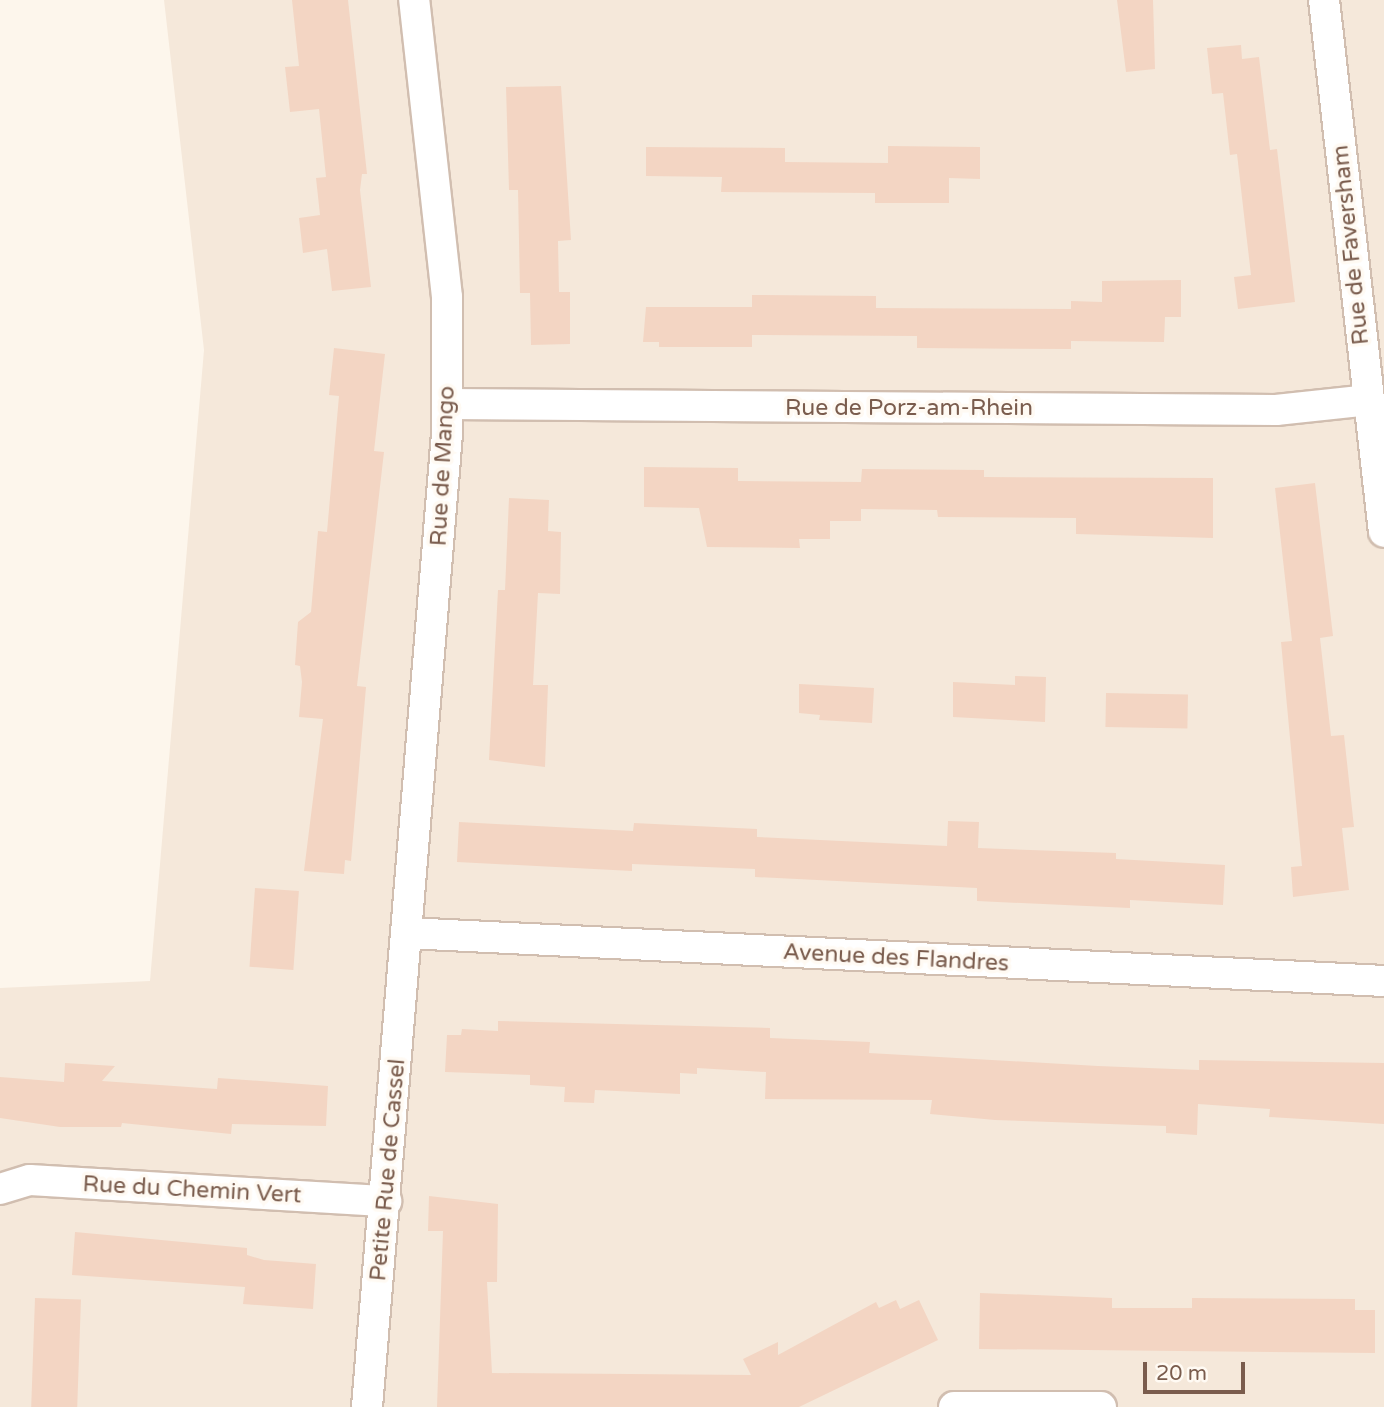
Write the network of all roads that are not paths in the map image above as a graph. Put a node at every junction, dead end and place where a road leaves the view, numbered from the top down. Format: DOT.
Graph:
graph roads {
  1 [pos="414,0"];
  2 [pos="1324,0"];
  3 [pos="1369,400"];
  4 [pos="448,404"];
  5 [pos="1384,532"];
  6 [pos="407,933"];
  7 [pos="1384,981"];
  8 [pos="0,1189"];
  9 [pos="386,1202"];
  10 [pos="367,1407"];
  11 [pos="954,1407"];
  12 [pos="1101,1407"];
  1 -- 4 [label="street, Rue de Mango"];
  2 -- 3 [label="street, Rue de Faversham"];
  3 -- 4 [label="street, Rue de Porz-am-Rhein"];
  3 -- 5 [label="street, Rue de Faversham"];
  4 -- 6 [label="street, Rue de Mango"];
  6 -- 7 [label="street, Avenue des Flandres"];
  6 -- 9 [label="street, Petite Rue de Cassel"];
  8 -- 9 [label="street, Rue du Chemin Vert"];
  9 -- 10 [label="street, Petite Rue de Cassel"];
  11 -- 12 [label="street"];
}
